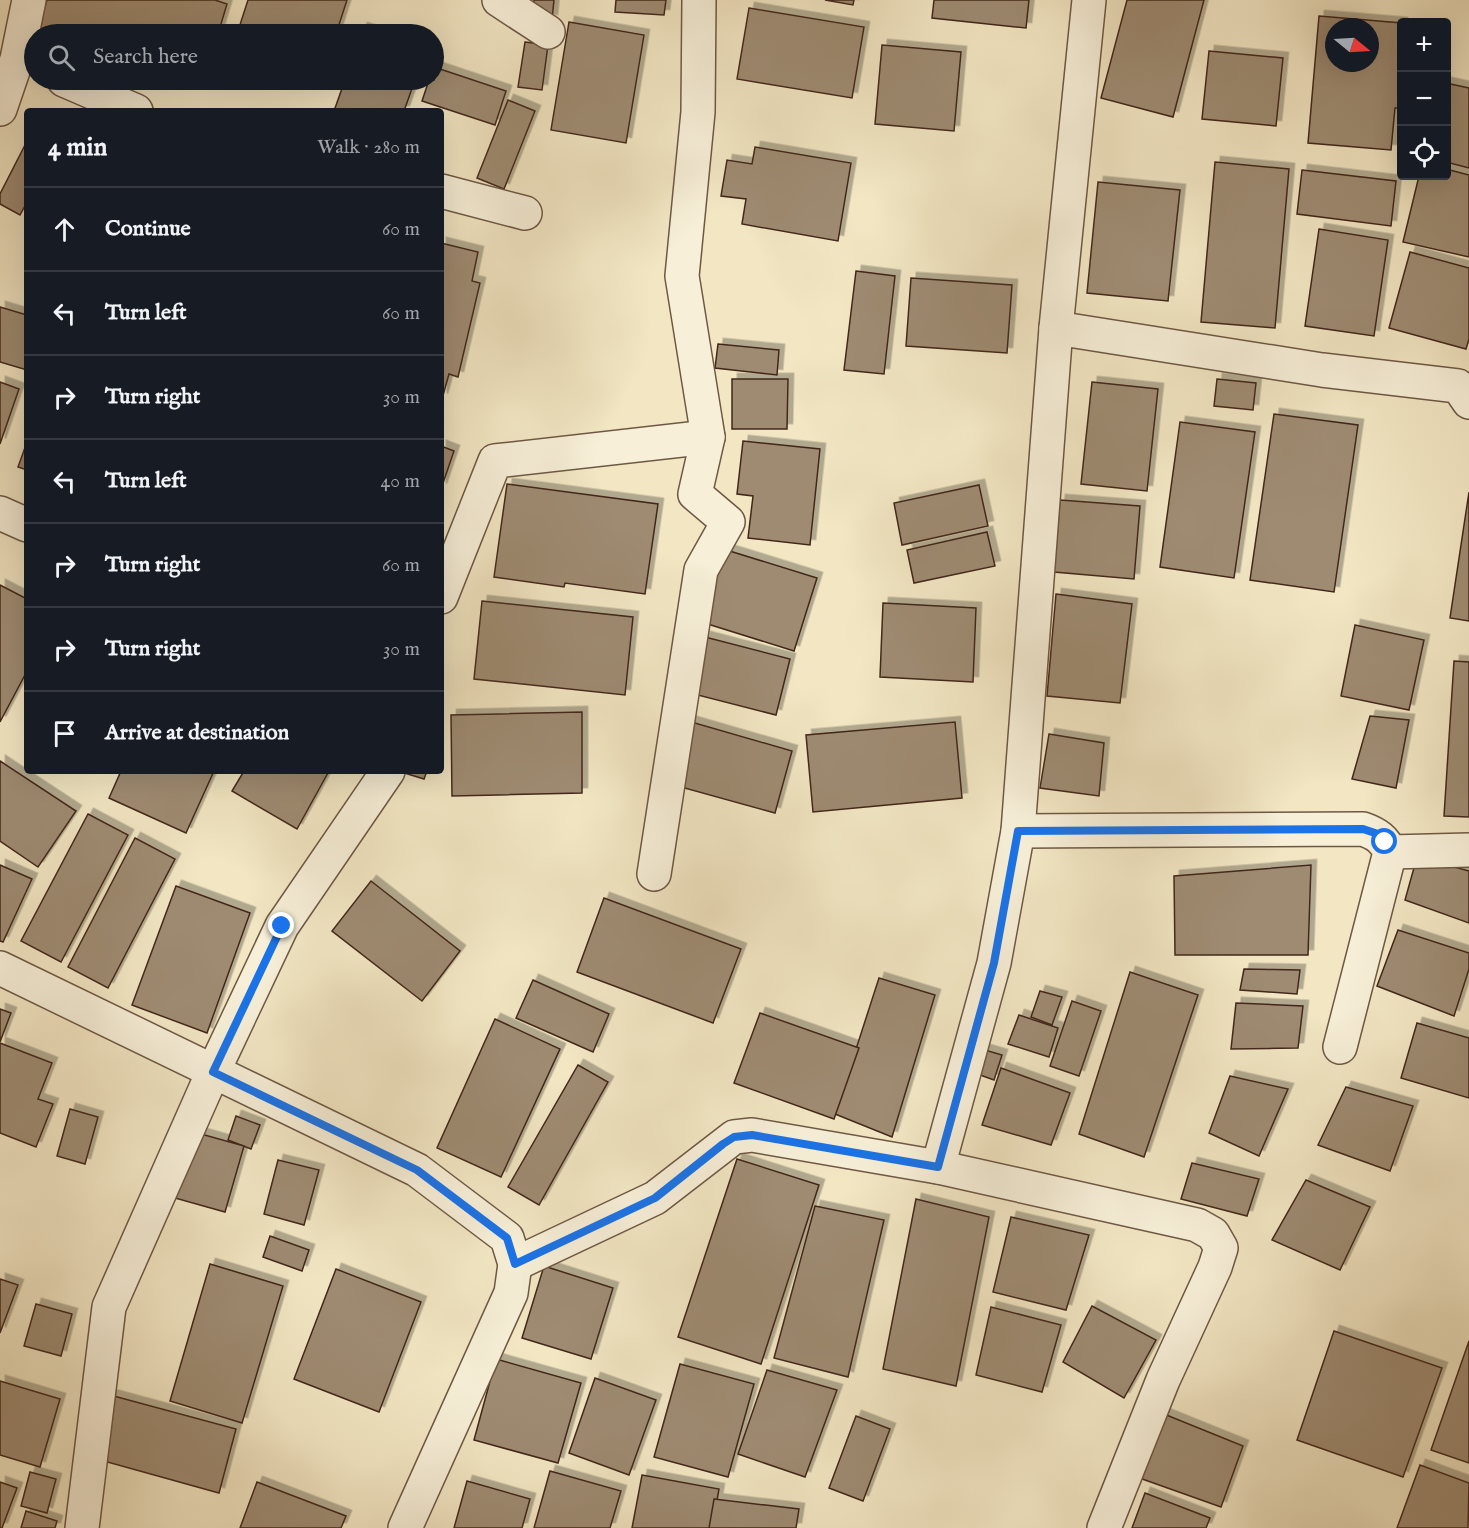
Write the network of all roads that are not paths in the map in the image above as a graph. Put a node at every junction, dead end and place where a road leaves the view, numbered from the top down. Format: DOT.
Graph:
graph roads {
  1 [pos="29,0"];
  2 [pos="499,0"];
  3 [pos="699,0"];
  4 [pos="1089,0"];
  5 [pos="24,24"];
  6 [pos="24,25"];
  7 [pos="548,32"];
  8 [pos="17,61"];
  9 [pos="87,90"];
  10 [pos="129,108"];
  11 [pos="0,109"];
  12 [pos="444,192"];
  13 [pos="525,213"];
  14 [pos="1056,328"];
  15 [pos="1469,402"];
  16 [pos="708,437"];
  17 [pos="0,513"];
  18 [pos="24,524"];
  19 [pos="444,589"];
  20 [pos="386,774"];
  21 [pos="1018,831"];
  22 [pos="1469,850"];
  23 [pos="1390,852"];
  24 [pos="654,874"];
  25 [pos="0,968"];
  26 [pos="1340,1047"];
  27 [pos="213,1072"];
  28 [pos="938,1167"];
  29 [pos="515,1264"];
  30 [pos="82,1528"];
  31 [pos="405,1528"];
  32 [pos="1104,1528"];
  1 -- 5 [label="street"];
  2 -- 7 [label="street"];
  3 -- 16 [label="street"];
  4 -- 14 [label="street"];
  6 -- 8 [label="street"];
  8 -- 11 [label="street"];
  9 -- 10 [label="street"];
  12 -- 13 [label="street"];
  14 -- 15 [label="street"];
  14 -- 21 [label="street"];
  16 -- 19 [label="street"];
  16 -- 24 [label="street"];
  17 -- 18 [label="street"];
  20 -- 27 [label="street"];
  21 -- 23 [label="street"];
  21 -- 28 [label="street"];
  22 -- 23 [label="street"];
  23 -- 26 [label="street"];
  25 -- 27 [label="street"];
  27 -- 29 [label="street"];
  27 -- 30 [label="street"];
  28 -- 29 [label="street"];
  28 -- 32 [label="street"];
  29 -- 31 [label="street"];
}
